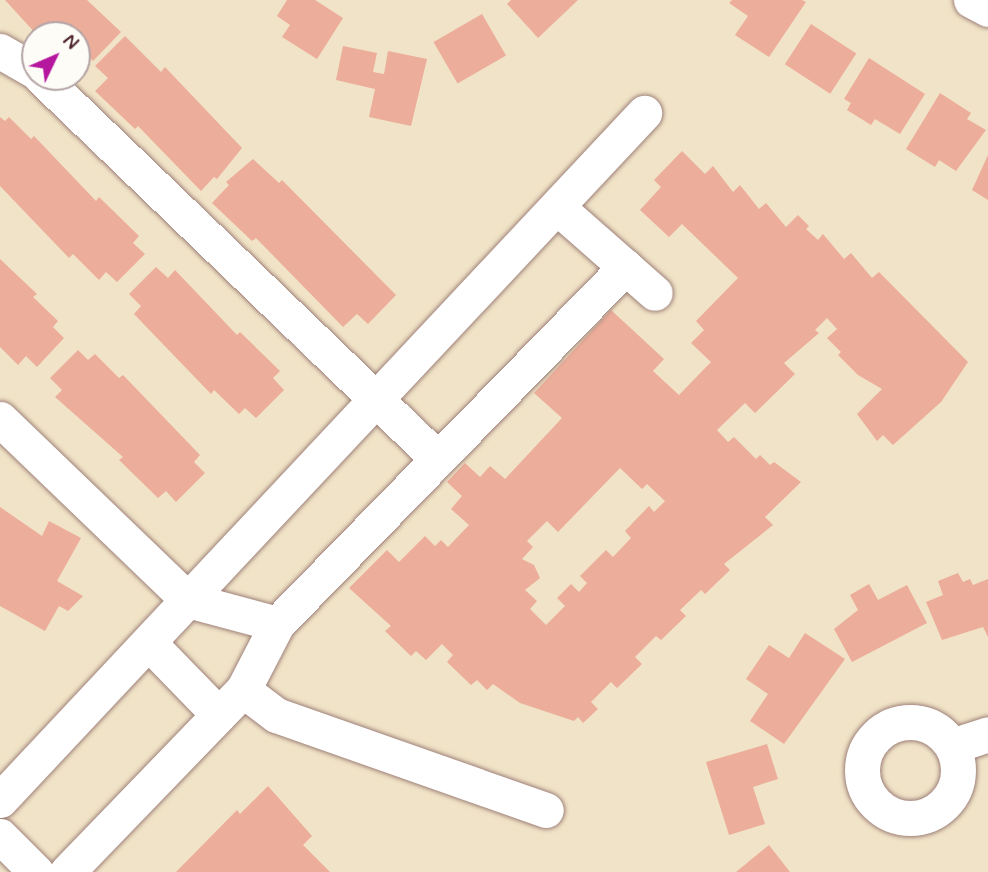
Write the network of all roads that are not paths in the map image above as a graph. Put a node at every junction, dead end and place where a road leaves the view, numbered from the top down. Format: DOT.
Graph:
graph roads {
  1 [pos="971,0"];
  2 [pos="988,9"];
  3 [pos="0,51"];
  4 [pos="21,63"];
  5 [pos="56,91"];
  6 [pos="643,113"];
  7 [pos="556,207"];
  8 [pos="625,267"];
  9 [pos="655,293"];
  10 [pos="377,401"];
  11 [pos="0,419"];
  12 [pos="438,459"];
  13 [pos="188,600"];
  14 [pos="277,624"];
  15 [pos="149,643"];
  16 [pos="243,690"];
  17 [pos="219,715"];
  18 [pos="988,734"];
  19 [pos="954,745"];
  20 [pos="0,800"];
  21 [pos="546,810"];
  22 [pos="0,836"];
  23 [pos="36,872"];
  24 [pos="67,872"];
  1 -- 2 [label="street"];
  3 -- 4 [label="street"];
  5 -- 10 [label="street"];
  6 -- 7 [label="street"];
  7 -- 8 [label="street"];
  7 -- 10 [label="street"];
  8 -- 9 [label="street"];
  8 -- 12 [label="street"];
  10 -- 12 [label="street"];
  10 -- 13 [label="street"];
  11 -- 13 [label="street"];
  12 -- 14 [label="street"];
  13 -- 14 [label="street"];
  13 -- 15 [label="street"];
  14 -- 16 [label="street"];
  15 -- 17 [label="street"];
  15 -- 20 [label="street"];
  16 -- 17 [label="street"];
  16 -- 21 [label="street"];
  17 -- 24 [label="street"];
  18 -- 19 [label="street"];
  22 -- 23 [label="street"];
}
